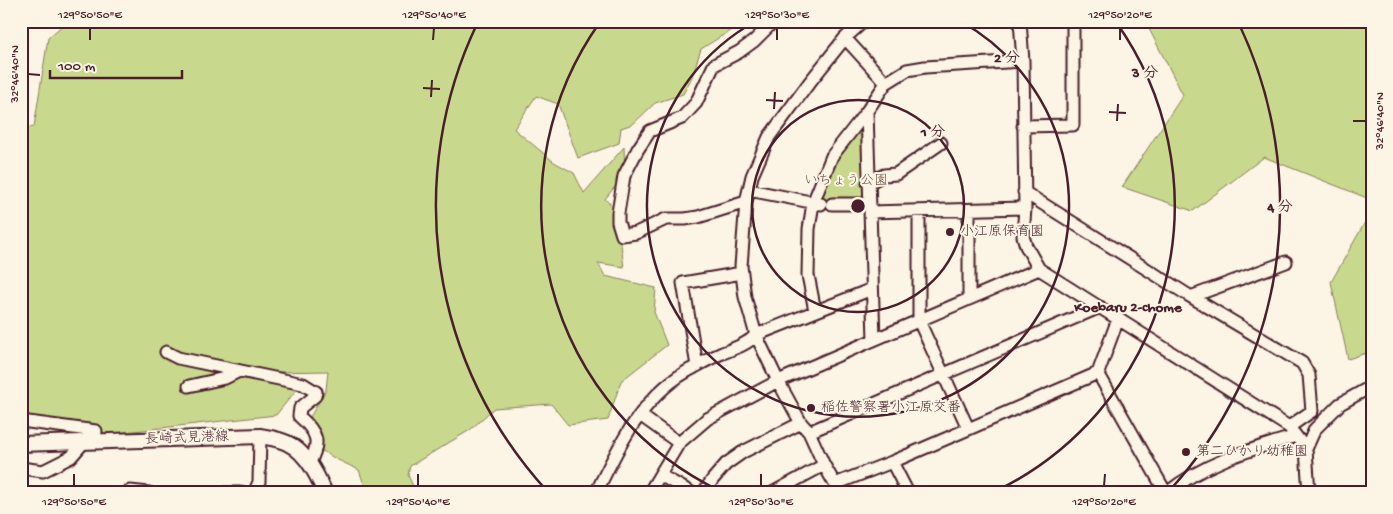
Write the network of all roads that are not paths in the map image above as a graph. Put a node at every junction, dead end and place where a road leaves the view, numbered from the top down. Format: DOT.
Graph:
graph roads {
  1 [pos="774,21"];
  2 [pos="864,21"];
  3 [pos="1020,21"];
  4 [pos="1073,21"];
  5 [pos="845,38"];
  6 [pos="1023,62"];
  7 [pos="886,83"];
  8 [pos="867,111"];
  9 [pos="1023,126"];
  10 [pos="941,143"];
  11 [pos="868,183"];
  12 [pos="749,190"];
  13 [pos="1024,192"];
  14 [pos="746,202"];
  15 [pos="822,204"];
  16 [pos="870,208"];
  17 [pos="1024,208"];
  18 [pos="969,210"];
  19 [pos="919,211"];
  20 [pos="1286,262"];
  21 [pos="1039,269"];
  22 [pos="742,273"];
  23 [pos="872,289"];
  24 [pos="1193,296"];
  25 [pos="968,299"];
  26 [pos="1100,307"];
  27 [pos="815,311"];
  28 [pos="1118,319"];
  29 [pos="919,321"];
  30 [pos="756,335"];
  31 [pos="874,340"];
  32 [pos="166,352"];
  33 [pos="697,366"];
  34 [pos="239,371"];
  35 [pos="1098,373"];
  36 [pos="943,374"];
  37 [pos="778,381"];
  38 [pos="189,386"];
  39 [pos="1372,386"];
  40 [pos="640,415"];
  41 [pos="21,421"];
  42 [pos="801,423"];
  43 [pos="968,428"];
  44 [pos="809,432"];
  45 [pos="1293,432"];
  46 [pos="260,436"];
  47 [pos="89,442"];
  48 [pos="21,444"];
  49 [pos="679,444"];
  50 [pos="1306,449"];
  51 [pos="892,462"];
  52 [pos="309,464"];
  53 [pos="824,465"];
  54 [pos="21,468"];
  55 [pos="660,475"];
  56 [pos="838,488"];
  57 [pos="127,493"];
  58 [pos="149,493"];
  59 [pos="225,493"];
  60 [pos="243,493"];
  61 [pos="254,493"];
  62 [pos="325,493"];
  63 [pos="596,493"];
  64 [pos="649,493"];
  65 [pos="692,493"];
  66 [pos="703,493"];
  67 [pos="772,493"];
  68 [pos="908,493"];
  69 [pos="1167,493"];
  70 [pos="1309,493"];
  1 -- 14 [label="street"];
  2 -- 5 [label="street"];
  3 -- 6 [label="street"];
  4 -- 9 [label="street"];
  5 -- 7 [label="street"];
  5 -- 12 [label="street"];
  6 -- 7 [label="street"];
  6 -- 9 [label="street"];
  7 -- 8 [label="street"];
  8 -- 11 [label="street"];
  8 -- 15 [label="street"];
  9 -- 13 [label="street"];
  10 -- 11 [label="street"];
  11 -- 16 [label="street"];
  12 -- 14 [label="street"];
  12 -- 15 [label="street"];
  13 -- 17 [label="street"];
  13 -- 24 [label="street"];
  14 -- 22 [label="street"];
  15 -- 16 [label="street"];
  15 -- 27 [label="street"];
  16 -- 19 [label="street"];
  16 -- 23 [label="street"];
  17 -- 18 [label="street"];
  17 -- 21 [label="street"];
  18 -- 19 [label="street"];
  18 -- 25 [label="street"];
  19 -- 29 [label="street"];
  20 -- 24 [label="street"];
  21 -- 25 [label="street"];
  21 -- 26 [label="street"];
  22 -- 30 [label="street"];
  22 -- 33 [label="street"];
  23 -- 27 [label="street"];
  23 -- 31 [label="street"];
  24 -- 45 [label="street"];
  25 -- 29 [label="street"];
  26 -- 28 [label="street"];
  26 -- 36 [label="street"];
  27 -- 30 [label="street"];
  28 -- 35 [label="street"];
  28 -- 45 [label="street"];
  29 -- 31 [label="street"];
  29 -- 36 [label="street"];
  30 -- 33 [label="street"];
  30 -- 37 [label="street"];
  31 -- 37 [label="street"];
  32 -- 34 [label="street"];
  33 -- 40 [label="street"];
  34 -- 38 [label="street"];
  34 -- 52 [label="street"];
  35 -- 43 [label="street"];
  35 -- 69 [label="street"];
  36 -- 43 [label="street"];
  36 -- 44 [label="street"];
  37 -- 42 [label="street"];
  37 -- 49 [label="street"];
  39 -- 50 [label="street"];
  40 -- 49 [label="street"];
  40 -- 63 [label="street"];
  41 -- 47 [label="street"];
  42 -- 44 [label="street"];
  42 -- 66 [label="street"];
  43 -- 51 [label="street"];
  44 -- 53 [label="street"];
  45 -- 50 [label="street"];
  45 -- 69 [label="street"];
  46 -- 47 [label="main road, 長崎式見港線"];
  46 -- 52 [label="main road, 長崎式見港線"];
  46 -- 61 [label="street"];
  47 -- 48 [label="main road, 長崎式見港線"];
  47 -- 54 [label="street"];
  49 -- 55 [label="street"];
  50 -- 70 [label="street"];
  51 -- 56 [label="street"];
  51 -- 68 [label="street"];
  52 -- 62 [label="main road, 長崎式見港線"];
  53 -- 56 [label="street"];
  53 -- 67 [label="street"];
  55 -- 64 [label="street"];
  55 -- 65 [label="street"];
  57 -- 58 [label="street"];
  59 -- 60 [label="street"];
}
